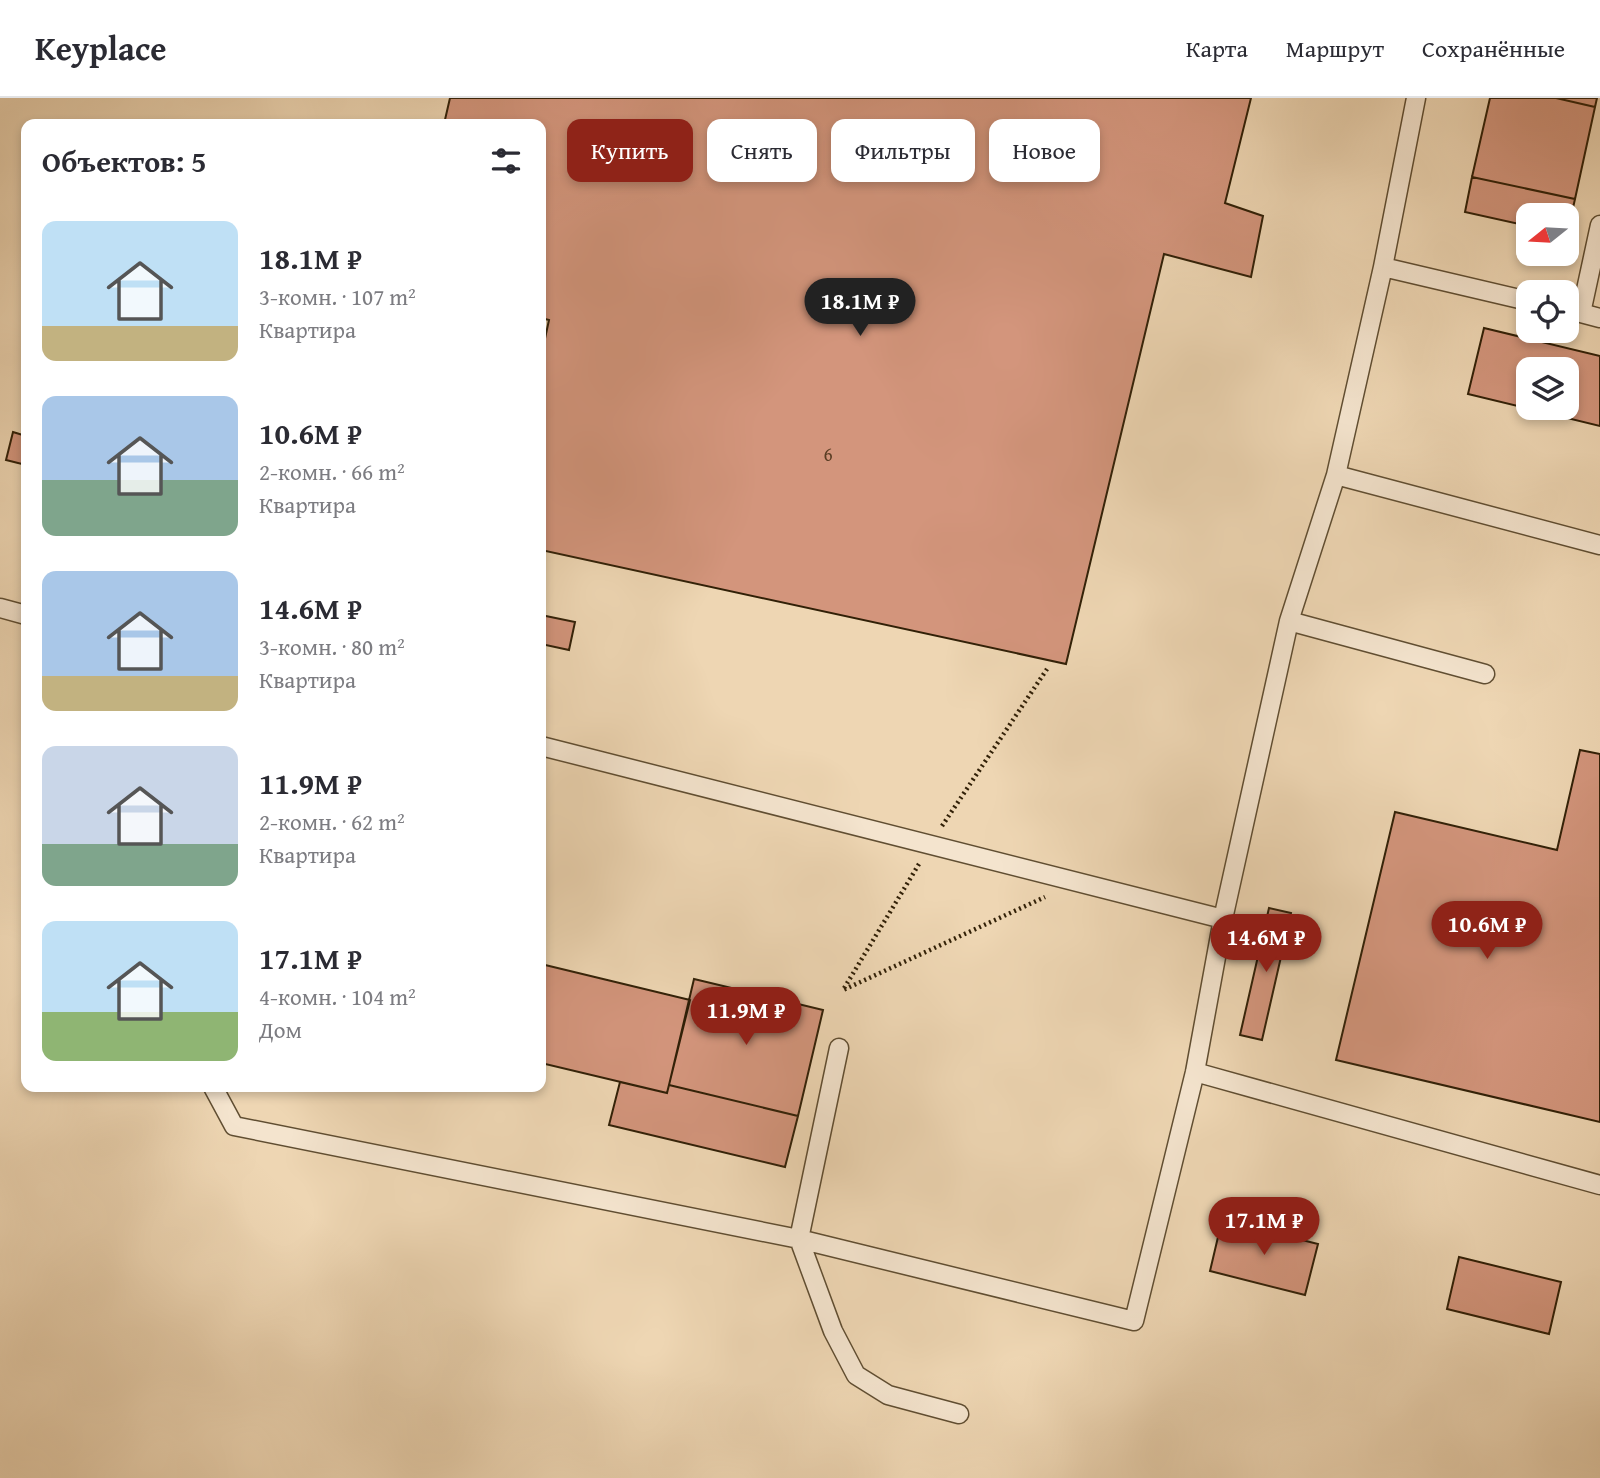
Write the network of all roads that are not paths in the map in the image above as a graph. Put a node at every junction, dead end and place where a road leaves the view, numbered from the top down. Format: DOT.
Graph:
graph roads {
  1 [pos="1412,99"];
  2 [pos="1600,225"];
  3 [pos="1383,267"];
  4 [pos="1579,294"];
  5 [pos="1516,297"];
  6 [pos="1579,312"];
  7 [pos="1600,318"];
  8 [pos="1336,475"];
  9 [pos="1600,545"];
  10 [pos="0,608"];
  11 [pos="21,614"];
  12 [pos="1289,621"];
  13 [pos="1485,674"];
  14 [pos="546,747"];
  15 [pos="1223,919"];
  16 [pos="839,1048"];
  17 [pos="1195,1072"];
  18 [pos="216,1092"];
  19 [pos="1600,1185"];
  20 [pos="799,1239"];
  21 [pos="959,1414"];
  1 -- 3 [label="lane"];
  2 -- 4 [label="lane"];
  3 -- 5 [label="lane"];
  3 -- 8 [label="lane"];
  6 -- 7 [label="lane"];
  8 -- 9 [label="lane"];
  8 -- 12 [label="lane"];
  10 -- 11 [label="lane"];
  12 -- 13 [label="lane"];
  12 -- 15 [label="lane"];
  14 -- 15 [label="lane"];
  15 -- 17 [label="lane"];
  16 -- 20 [label="lane"];
  17 -- 19 [label="lane"];
  17 -- 20 [label="lane"];
  18 -- 20 [label="lane"];
  20 -- 21 [label="lane"];
}
